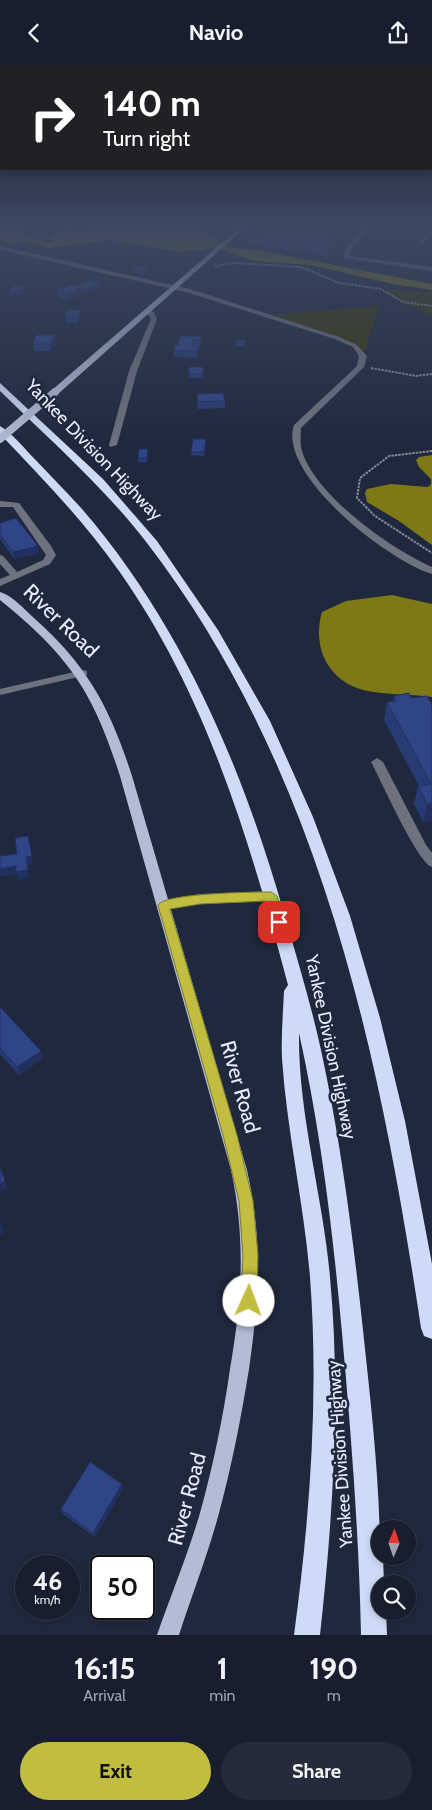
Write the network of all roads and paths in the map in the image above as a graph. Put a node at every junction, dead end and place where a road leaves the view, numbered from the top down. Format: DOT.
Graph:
graph roads {
  1 [pos="159,300"];
  2 [pos="225,300"];
  3 [pos="402,300"];
  4 [pos="432,307"];
  5 [pos="146,312"];
  6 [pos="360,367"];
  7 [pos="432,374"];
  8 [pos="0,387"];
  9 [pos="0,429"];
  10 [pos="0,439"];
  11 [pos="113,445"];
  12 [pos="432,451"];
  13 [pos="0,504"];
  14 [pos="432,553"];
  15 [pos="0,557"];
  16 [pos="432,571"];
  17 [pos="16,576"];
  18 [pos="0,583"];
  19 [pos="0,595"];
  20 [pos="82,673"];
  21 [pos="0,692"];
  22 [pos="377,762"];
  23 [pos="432,862"];
  24 [pos="271,896"];
  25 [pos="164,905"];
  26 [pos="292,970"];
  27 [pos="430,1311"];
  28 [pos="432,1328"];
  29 [pos="168,1635"];
  30 [pos="307,1635"];
  31 [pos="374,1635"];
  1 -- 5 [label="main road"];
  2 -- 6 [label="street"];
  3 -- 4 [label="path"];
  5 -- 10 [label="main road, bridge"];
  5 -- 11 [label="street"];
  6 -- 7 [label="path"];
  6 -- 16 [label="street"];
  8 -- 27 [label="highway, Yankee Division Highway"];
  9 -- 24 [label="highway, Yankee Division Highway"];
  12 -- 14 [label="path"];
  13 -- 17 [label="street"];
  15 -- 17 [label="street"];
  17 -- 18 [label="street"];
  19 -- 20 [label="main road, River Road"];
  20 -- 21 [label="street"];
  20 -- 25 [label="main road, River Road"];
  22 -- 23 [label="street"];
  24 -- 25 [label="street"];
  24 -- 26 [label="highway, Yankee Division Highway"];
  25 -- 29 [label="main road, River Road"];
  26 -- 30 [label="highway"];
  26 -- 31 [label="highway, Yankee Division Highway"];
  27 -- 28 [label="highway, Yankee Division Highway"];
}
